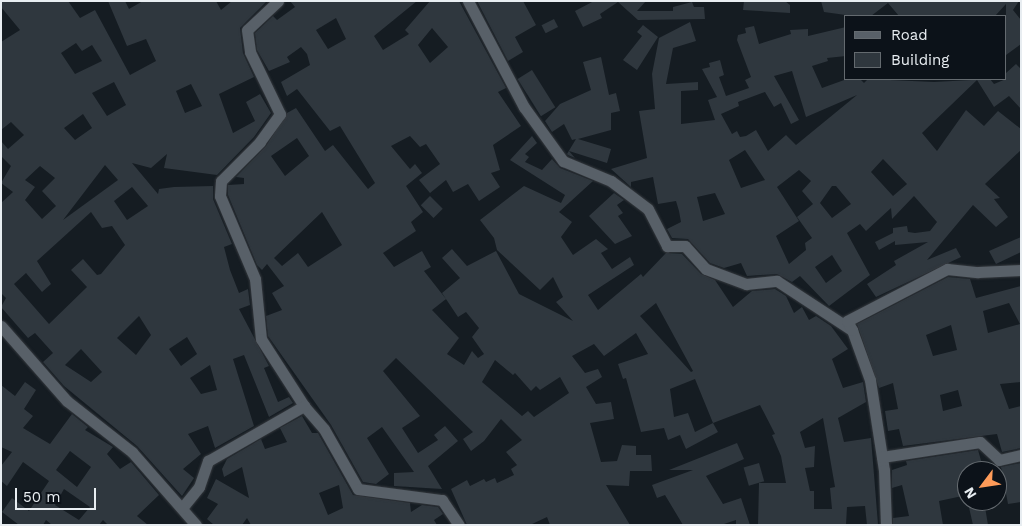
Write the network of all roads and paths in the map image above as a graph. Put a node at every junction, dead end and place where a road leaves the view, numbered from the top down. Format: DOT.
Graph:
graph roads {
  1 [pos="278,1"];
  2 [pos="468,1"];
  3 [pos="1021,270"];
  4 [pos="1,326"];
  5 [pos="852,330"];
  6 [pos="304,406"];
  7 [pos="1021,455"];
  8 [pos="882,457"];
  9 [pos="182,508"];
  10 [pos="196,525"];
  11 [pos="459,525"];
  12 [pos="886,525"];
  1 -- 6 [label="street"];
  2 -- 5 [label="street"];
  3 -- 5 [label="street"];
  4 -- 9 [label="street"];
  5 -- 8 [label="street"];
  6 -- 9 [label="street"];
  6 -- 11 [label="street"];
  7 -- 8 [label="street"];
  8 -- 12 [label="street"];
  9 -- 10 [label="street"];
}
